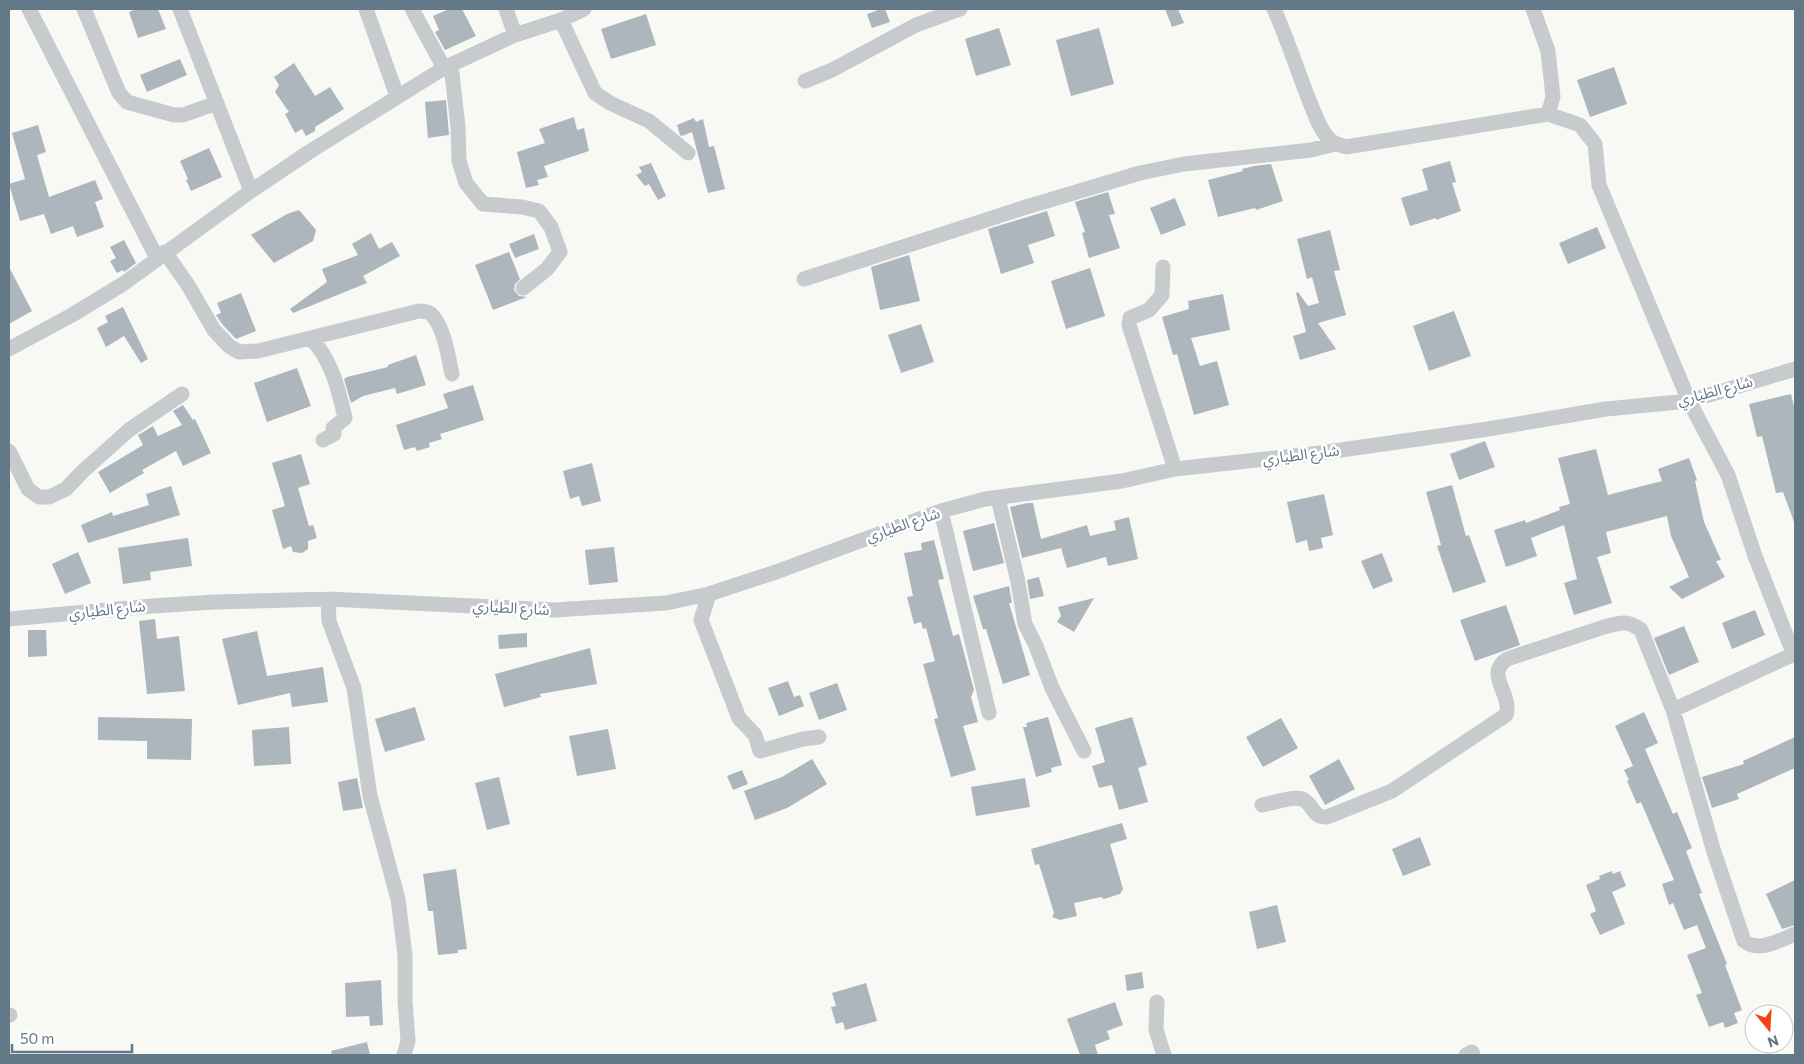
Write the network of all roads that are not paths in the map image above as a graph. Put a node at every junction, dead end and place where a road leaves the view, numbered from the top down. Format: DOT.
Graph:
graph roads {
  1 [pos="29,9"];
  2 [pos="84,9"];
  3 [pos="180,9"];
  4 [pos="366,9"];
  5 [pos="412,9"];
  6 [pos="506,9"];
  7 [pos="584,9"];
  8 [pos="960,9"];
  9 [pos="1274,9"];
  10 [pos="1533,9"];
  11 [pos="561,20"];
  12 [pos="515,35"];
  13 [pos="448,67"];
  14 [pos="805,82"];
  15 [pos="397,96"];
  16 [pos="216,103"];
  17 [pos="1548,114"];
  18 [pos="1335,144"];
  19 [pos="688,153"];
  20 [pos="251,191"];
  21 [pos="161,255"];
  22 [pos="1163,267"];
  23 [pos="804,279"];
  24 [pos="523,288"];
  25 [pos="310,338"];
  26 [pos="9,349"];
  27 [pos="1795,369"];
  28 [pos="452,374"];
  29 [pos="182,394"];
  30 [pos="1689,401"];
  31 [pos="323,440"];
  32 [pos="9,451"];
  33 [pos="1175,469"];
  34 [pos="998,498"];
  35 [pos="941,511"];
  36 [pos="709,594"];
  37 [pos="328,599"];
  38 [pos="9,619"];
  39 [pos="1793,646"];
  40 [pos="1673,710"];
  41 [pos="989,714"];
  42 [pos="819,737"];
  43 [pos="1084,751"];
  44 [pos="1262,805"];
  45 [pos="1795,934"];
  46 [pos="1156,1002"];
  47 [pos="404,1055"];
  48 [pos="1164,1055"];
  49 [pos="1466,1055"];
  50 [pos="1473,1055"];
  1 -- 21 [label="street"];
  2 -- 16 [label="street"];
  3 -- 16 [label="street"];
  4 -- 15 [label="street"];
  5 -- 13 [label="street"];
  6 -- 12 [label="street"];
  7 -- 11 [label="street"];
  8 -- 14 [label="street"];
  9 -- 18 [label="street"];
  10 -- 17 [label="street"];
  11 -- 12 [label="street"];
  11 -- 19 [label="street"];
  12 -- 13 [label="street"];
  13 -- 15 [label="street"];
  13 -- 24 [label="street"];
  15 -- 20 [label="street"];
  16 -- 20 [label="street"];
  17 -- 18 [label="street"];
  17 -- 30 [label="street"];
  18 -- 23 [label="street"];
  20 -- 21 [label="street"];
  21 -- 25 [label="street"];
  21 -- 26 [label="street"];
  22 -- 33 [label="street"];
  25 -- 28 [label="street"];
  25 -- 31 [label="street"];
  27 -- 30 [label="street, شارع الطياري"];
  29 -- 32 [label="street"];
  30 -- 33 [label="street, شارع الطياري"];
  30 -- 39 [label="street"];
  33 -- 34 [label="street, شارع الطياري"];
  34 -- 35 [label="street, شارع الطياري"];
  34 -- 43 [label="street"];
  35 -- 36 [label="street, شارع الطياري"];
  35 -- 41 [label="street"];
  36 -- 37 [label="street, شارع الطياري"];
  36 -- 42 [label="street"];
  37 -- 38 [label="street, شارع الطياري"];
  37 -- 47 [label="street"];
  39 -- 40 [label="street"];
  40 -- 44 [label="street"];
  40 -- 45 [label="street"];
  46 -- 48 [label="street"];
  49 -- 50 [label="street"];
}
